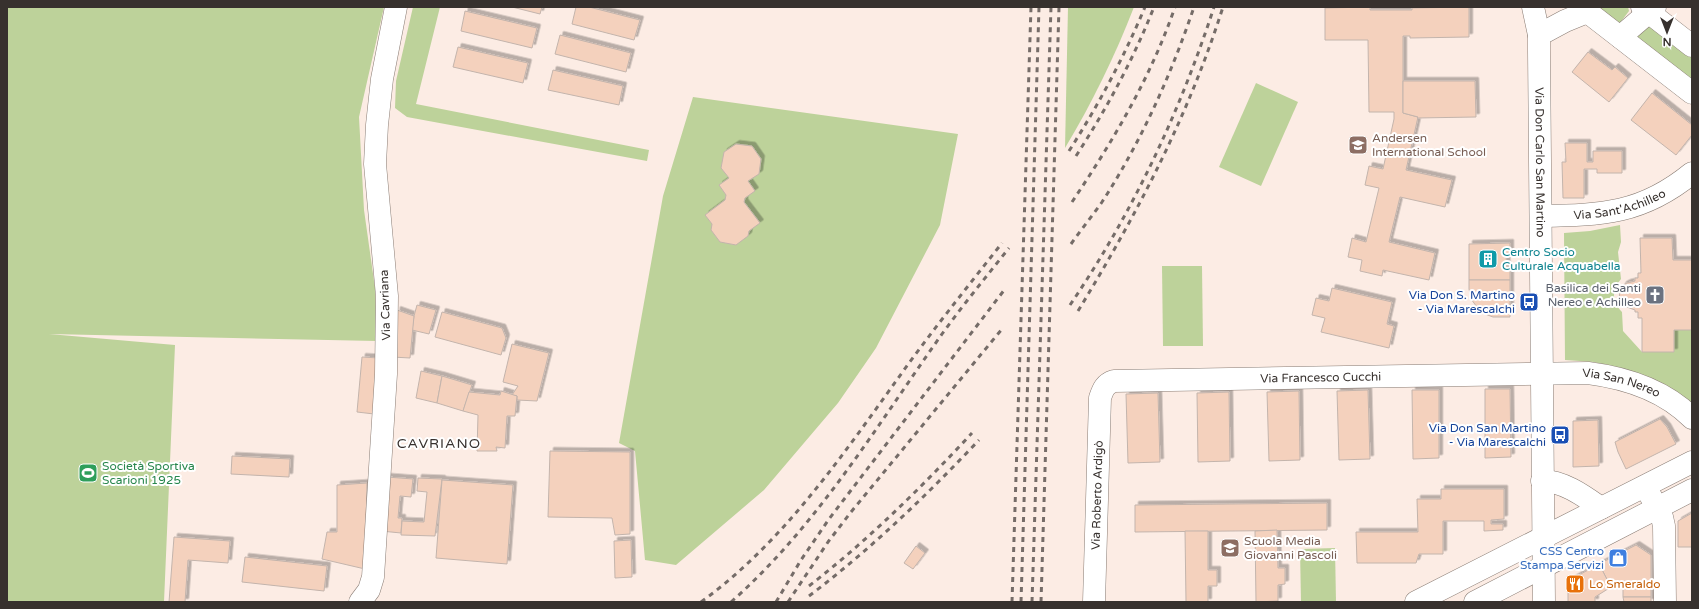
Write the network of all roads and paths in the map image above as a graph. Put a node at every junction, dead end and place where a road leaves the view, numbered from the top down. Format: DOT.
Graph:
graph roads {
  1 [pos="396,7"];
  2 [pos="1532,7"];
  3 [pos="1584,9"];
  4 [pos="1649,9"];
  5 [pos="1539,35"];
  6 [pos="1620,37"];
  7 [pos="1692,46"];
  8 [pos="1692,93"];
  9 [pos="1692,173"];
  10 [pos="1541,216"];
  11 [pos="1542,373"];
  12 [pos="1103,388"];
  13 [pos="1692,418"];
  14 [pos="1692,462"];
  15 [pos="1542,481"];
  16 [pos="1645,486"];
  17 [pos="1692,490"];
  18 [pos="1601,508"];
  19 [pos="1657,508"];
  20 [pos="1543,537"];
  21 [pos="1543,567"];
  22 [pos="360,602"];
  23 [pos="1094,602"];
  24 [pos="1416,602"];
  25 [pos="1483,602"];
  26 [pos="1544,602"];
  27 [pos="1665,602"];
  1 -- 22 [label="street, Via Cavriana"];
  2 -- 5 [label="street, Via Don Carlo San Martino"];
  3 -- 5 [label="street"];
  3 -- 6 [label="street"];
  4 -- 6 [label="street"];
  4 -- 7 [label="street"];
  5 -- 10 [label="street, Via Don Carlo San Martino"];
  6 -- 8 [label="street"];
  9 -- 10 [label="street, Via Sant'Achilleo"];
  10 -- 11 [label="street, Via Don Carlo San Martino"];
  11 -- 12 [label="street, Via Francesco Cucchi"];
  11 -- 13 [label="street, Via San Nereo"];
  11 -- 15 [label="street, Via Don Carlo San Martino"];
  12 -- 23 [label="street, Via Roberto Ardigò"];
  14 -- 16 [label="street"];
  15 -- 18 [label="street"];
  15 -- 20 [label="street, Via Don Carlo San Martino"];
  16 -- 18 [label="street"];
  16 -- 19 [label="street"];
  17 -- 19 [label="street"];
  18 -- 20 [label="street"];
  19 -- 21 [label="street"];
  19 -- 27 [label="street"];
  20 -- 21 [label="street, Via Don Carlo San Martino"];
  20 -- 24 [label="street"];
  21 -- 25 [label="street"];
  21 -- 26 [label="street, Via Don Carlo San Martino"];
}
